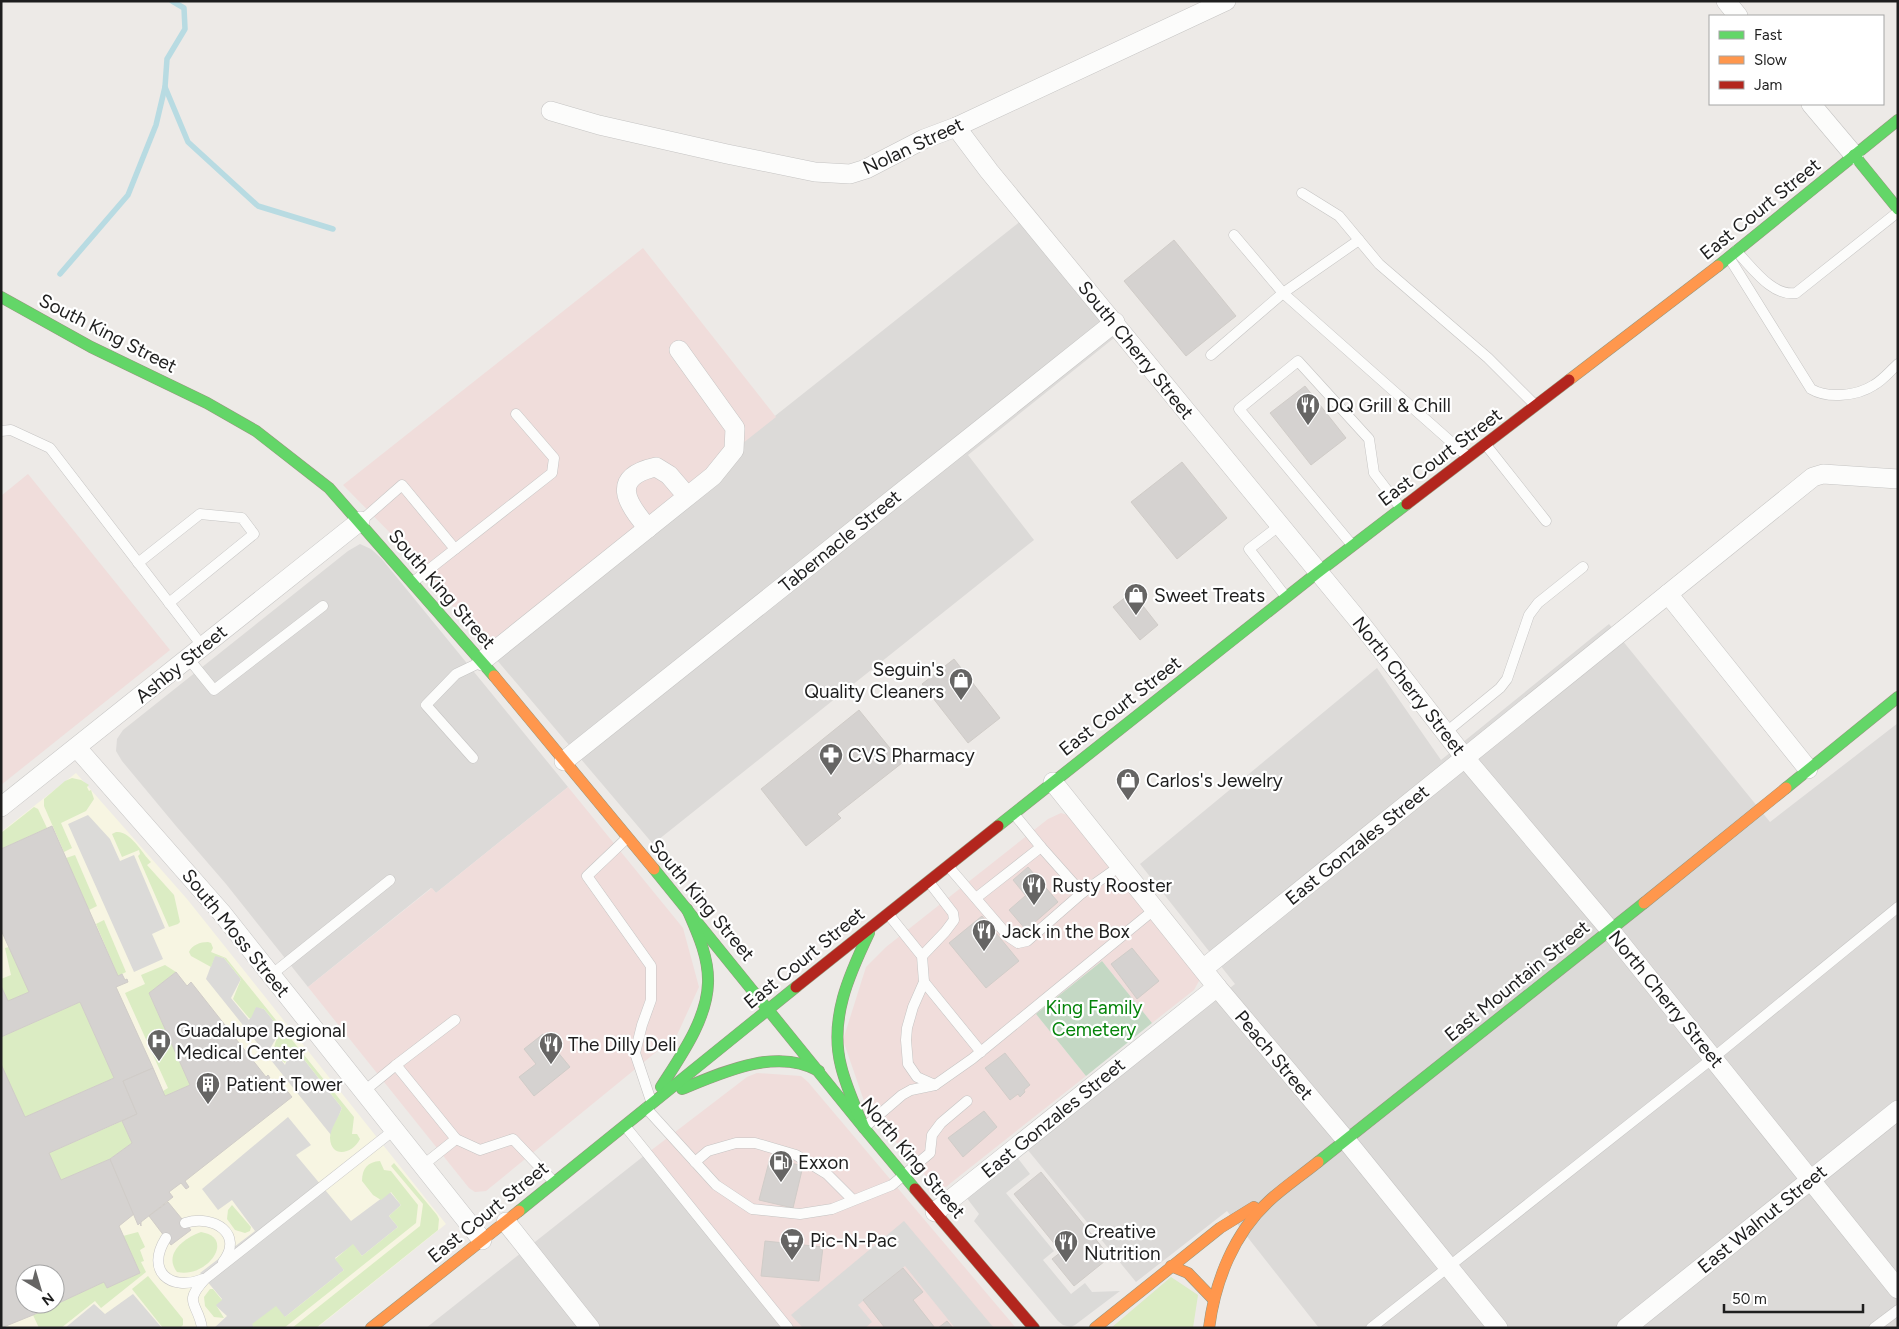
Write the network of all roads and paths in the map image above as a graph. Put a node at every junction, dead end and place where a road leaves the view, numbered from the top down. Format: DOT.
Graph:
graph roads {
  1 [pos="1226,1"];
  2 [pos="1726,1"];
  3 [pos="1737,15"];
  4 [pos="1812,105"];
  5 [pos="550,112"];
  6 [pos="1898,120"];
  7 [pos="956,127"];
  8 [pos="1854,155"];
  9 [pos="1302,193"];
  10 [pos="1898,211"];
  11 [pos="1234,235"];
  12 [pos="1358,240"];
  13 [pos="1732,254"];
  14 [pos="1284,293"];
  15 [pos="1,297"];
  16 [pos="1115,322"];
  17 [pos="679,350"];
  18 [pos="1211,355"];
  19 [pos="1898,364"];
  20 [pos="1535,406"];
  21 [pos="516,414"];
  22 [pos="1,431"];
  23 [pos="1486,444"];
  24 [pos="1468,457"];
  25 [pos="1898,479"];
  26 [pos="688,496"];
  27 [pos="1401,508"];
  28 [pos="360,521"];
  29 [pos="1546,521"];
  30 [pos="1279,526"];
  31 [pos="648,528"];
  32 [pos="1352,546"];
  33 [pos="456,549"];
  34 [pos="138,563"];
  35 [pos="1583,566"];
  36 [pos="1317,572"];
  37 [pos="413,583"];
  38 [pos="1668,594"];
  39 [pos="1286,597"];
  40 [pos="169,603"];
  41 [pos="323,606"];
  42 [pos="195,653"];
  43 [pos="482,661"];
  44 [pos="1898,698"];
  45 [pos="1446,733"];
  46 [pos="77,748"];
  47 [pos="473,758"];
  48 [pos="1465,758"];
  49 [pos="564,761"];
  50 [pos="1808,770"];
  51 [pos="1053,782"];
  52 [pos="1,808"];
  53 [pos="1014,813"];
  54 [pos="627,837"];
  55 [pos="1041,847"];
  56 [pos="948,866"];
  57 [pos="1120,866"];
  58 [pos="390,880"];
  59 [pos="928,881"];
  60 [pos="1082,894"];
  61 [pos="976,898"];
  62 [pos="1898,907"];
  63 [pos="687,909"];
  64 [pos="1155,909"];
  65 [pos="888,914"];
  66 [pos="873,926"];
  67 [pos="1610,930"];
  68 [pos="922,956"];
  69 [pos="1202,969"];
  70 [pos="271,975"];
  71 [pos="924,982"];
  72 [pos="1216,986"];
  73 [pos="769,1009"];
  74 [pos="455,1020"];
  75 [pos="981,1052"];
  76 [pos="1713,1058"];
  77 [pos="396,1065"];
  78 [pos="819,1071"];
  79 [pos="935,1085"];
  80 [pos="363,1092"];
  81 [pos="967,1101"];
  82 [pos="648,1105"];
  83 [pos="1898,1110"];
  84 [pos="624,1125"];
  85 [pos="864,1128"];
  86 [pos="394,1130"];
  87 [pos="456,1139"];
  88 [pos="1346,1140"];
  89 [pos="695,1162"];
  90 [pos="422,1166"];
  91 [pos="905,1175"];
  92 [pos="1811,1179"];
  93 [pos="554,1182"];
  94 [pos="853,1200"];
  95 [pos="1269,1200"];
  96 [pos="935,1212"];
  97 [pos="506,1222"];
  98 [pos="185,1223"];
  99 [pos="166,1238"];
  100 [pos="482,1240"];
  101 [pos="1171,1266"];
  102 [pos="219,1267"];
  103 [pos="1449,1267"];
  104 [pos="205,1279"];
  105 [pos="1898,1288"];
  106 [pos="1214,1300"];
  107 [pos="1898,1310"];
  108 [pos="384,1317"];
  109 [pos="202,1328"];
  110 [pos="371,1328"];
  111 [pos="393,1328"];
  112 [pos="590,1328"];
  113 [pos="788,1328"];
  114 [pos="1034,1328"];
  115 [pos="1094,1328"];
  116 [pos="1209,1328"];
  117 [pos="1371,1328"];
  118 [pos="1498,1328"];
  119 [pos="1626,1328"];
  120 [pos="1874,1328"];
  1 -- 7 [label="street, Nolan Street"];
  2 -- 3 [label="street"];
  4 -- 8 [label="street"];
  5 -- 7 [label="street, Nolan Street"];
  6 -- 8 [label="main road, East Court Street"];
  7 -- 16 [label="street, South Cherry Street"];
  8 -- 10 [label="main road"];
  8 -- 13 [label="main road, East Court Street"];
  9 -- 12 [label="lane"];
  10 -- 13 [label="lane"];
  11 -- 14 [label="lane"];
  12 -- 14 [label="lane"];
  12 -- 20 [label="lane"];
  13 -- 19 [label="lane"];
  13 -- 20 [label="main road, East Court Street"];
  14 -- 18 [label="lane"];
  14 -- 24 [label="lane"];
  15 -- 28 [label="main road, South King Street"];
  16 -- 30 [label="street, South Cherry Street"];
  16 -- 49 [label="street, Tabernacle Street"];
  17 -- 26 [label="street"];
  20 -- 23 [label="main road, East Court Street"];
  21 -- 33 [label="lane"];
  22 -- 34 [label="lane"];
  23 -- 24 [label="main road, East Court Street"];
  23 -- 29 [label="lane"];
  24 -- 27 [label="main road, East Court Street"];
  25 -- 38 [label="street, East Gonzales Street"];
  26 -- 31 [label="street"];
  26 -- 31 [label="street"];
  27 -- 32 [label="main road, East Court Street"];
  27 -- 32 [label="lane"];
  28 -- 33 [label="lane"];
  28 -- 37 [label="main road, South King Street"];
  28 -- 42 [label="street, Ashby Street"];
  30 -- 36 [label="street, South Cherry Street"];
  30 -- 39 [label="lane"];
  31 -- 43 [label="street"];
  32 -- 36 [label="main road, East Court Street"];
  33 -- 37 [label="lane"];
  34 -- 40 [label="lane"];
  34 -- 40 [label="lane"];
  35 -- 45 [label="lane"];
  36 -- 39 [label="main road, East Court Street"];
  36 -- 45 [label="street, North Cherry Street"];
  37 -- 43 [label="main road, South King Street"];
  38 -- 48 [label="street, East Gonzales Street"];
  38 -- 50 [label="street"];
  39 -- 51 [label="main road, East Court Street"];
  40 -- 42 [label="lane"];
  41 -- 42 [label="lane"];
  42 -- 46 [label="street, Ashby Street"];
  43 -- 47 [label="lane"];
  43 -- 49 [label="main road, South King Street"];
  44 -- 50 [label="main road, East Mountain Street"];
  45 -- 48 [label="street, North Cherry Street"];
  46 -- 52 [label="street, Ashby Street"];
  46 -- 70 [label="street, South Moss Street"];
  48 -- 67 [label="street, North Cherry Street"];
  48 -- 69 [label="street, East Gonzales Street"];
  49 -- 54 [label="main road, South King Street"];
  50 -- 67 [label="main road, East Mountain Street"];
  51 -- 53 [label="main road, East Court Street"];
  51 -- 57 [label="street, Peach Street"];
  53 -- 55 [label="lane"];
  53 -- 56 [label="main road, East Court Street"];
  54 -- 63 [label="main road, South King Street"];
  54 -- 82 [label="lane"];
  55 -- 60 [label="lane"];
  55 -- 61 [label="lane"];
  56 -- 59 [label="main road, East Court Street"];
  56 -- 61 [label="lane"];
  57 -- 60 [label="lane"];
  57 -- 64 [label="street, Peach Street"];
  58 -- 70 [label="lane"];
  59 -- 65 [label="main road, East Court Street"];
  59 -- 68 [label="lane"];
  60 -- 61 [label="lane"];
  62 -- 76 [label="lane"];
  63 -- 73 [label="main road, South King Street"];
  63 -- 82 [label="main road"];
  64 -- 69 [label="street, Peach Street"];
  64 -- 75 [label="lane"];
  65 -- 66 [label="main road, East Court Street"];
  65 -- 68 [label="lane"];
  66 -- 73 [label="main road, East Court Street"];
  66 -- 85 [label="main road"];
  67 -- 76 [label="street, North Cherry Street"];
  67 -- 88 [label="main road, East Mountain Street"];
  68 -- 71 [label="lane"];
  69 -- 72 [label="street, Peach Street"];
  70 -- 80 [label="street, South Moss Street"];
  71 -- 75 [label="lane"];
  71 -- 79 [label="lane"];
  72 -- 88 [label="street, Peach Street"];
  72 -- 96 [label="street, East Gonzales Street"];
  73 -- 78 [label="main road, North King Street"];
  73 -- 82 [label="main road, East Court Street"];
  74 -- 77 [label="lane"];
  75 -- 79 [label="lane"];
  76 -- 92 [label="street, North Cherry Street"];
  76 -- 103 [label="lane"];
  77 -- 80 [label="lane"];
  77 -- 87 [label="lane"];
  78 -- 82 [label="main road"];
  78 -- 85 [label="main road, North King Street"];
  79 -- 85 [label="lane"];
  80 -- 86 [label="street, South Moss Street"];
  81 -- 91 [label="lane"];
  82 -- 84 [label="main road, East Court Street"];
  82 -- 89 [label="lane"];
  83 -- 92 [label="street, East Walnut Street"];
  84 -- 93 [label="main road, East Court Street"];
  84 -- 113 [label="lane"];
  85 -- 91 [label="main road, North King Street"];
  86 -- 90 [label="street, South Moss Street"];
  86 -- 102 [label="lane"];
  87 -- 90 [label="lane"];
  87 -- 93 [label="lane"];
  88 -- 95 [label="main road, East Mountain Street"];
  88 -- 103 [label="street, Peach Street"];
  89 -- 94 [label="lane"];
  89 -- 94 [label="lane"];
  90 -- 100 [label="street, South Moss Street"];
  91 -- 94 [label="lane"];
  91 -- 96 [label="main road, North King Street"];
  92 -- 105 [label="street, North Cherry Street"];
  92 -- 119 [label="street, East Walnut Street"];
  93 -- 97 [label="main road, East Court Street"];
  95 -- 101 [label="main road"];
  95 -- 106 [label="main road, East Mountain Street"];
  96 -- 114 [label="main road, North King Street"];
  97 -- 100 [label="main road, East Court Street"];
  97 -- 112 [label="street"];
  98 -- 102 [label="lane"];
  99 -- 104 [label="lane"];
  100 -- 108 [label="main road, East Court Street"];
  101 -- 106 [label="main road"];
  101 -- 115 [label="main road"];
  102 -- 104 [label="lane"];
  103 -- 117 [label="lane"];
  103 -- 118 [label="street, Peach Street"];
  104 -- 109 [label="lane"];
  106 -- 116 [label="main road, East Mountain Street"];
  107 -- 120 [label="lane"];
  108 -- 110 [label="main road, East Court Street"];
  108 -- 111 [label="lane"];
}
